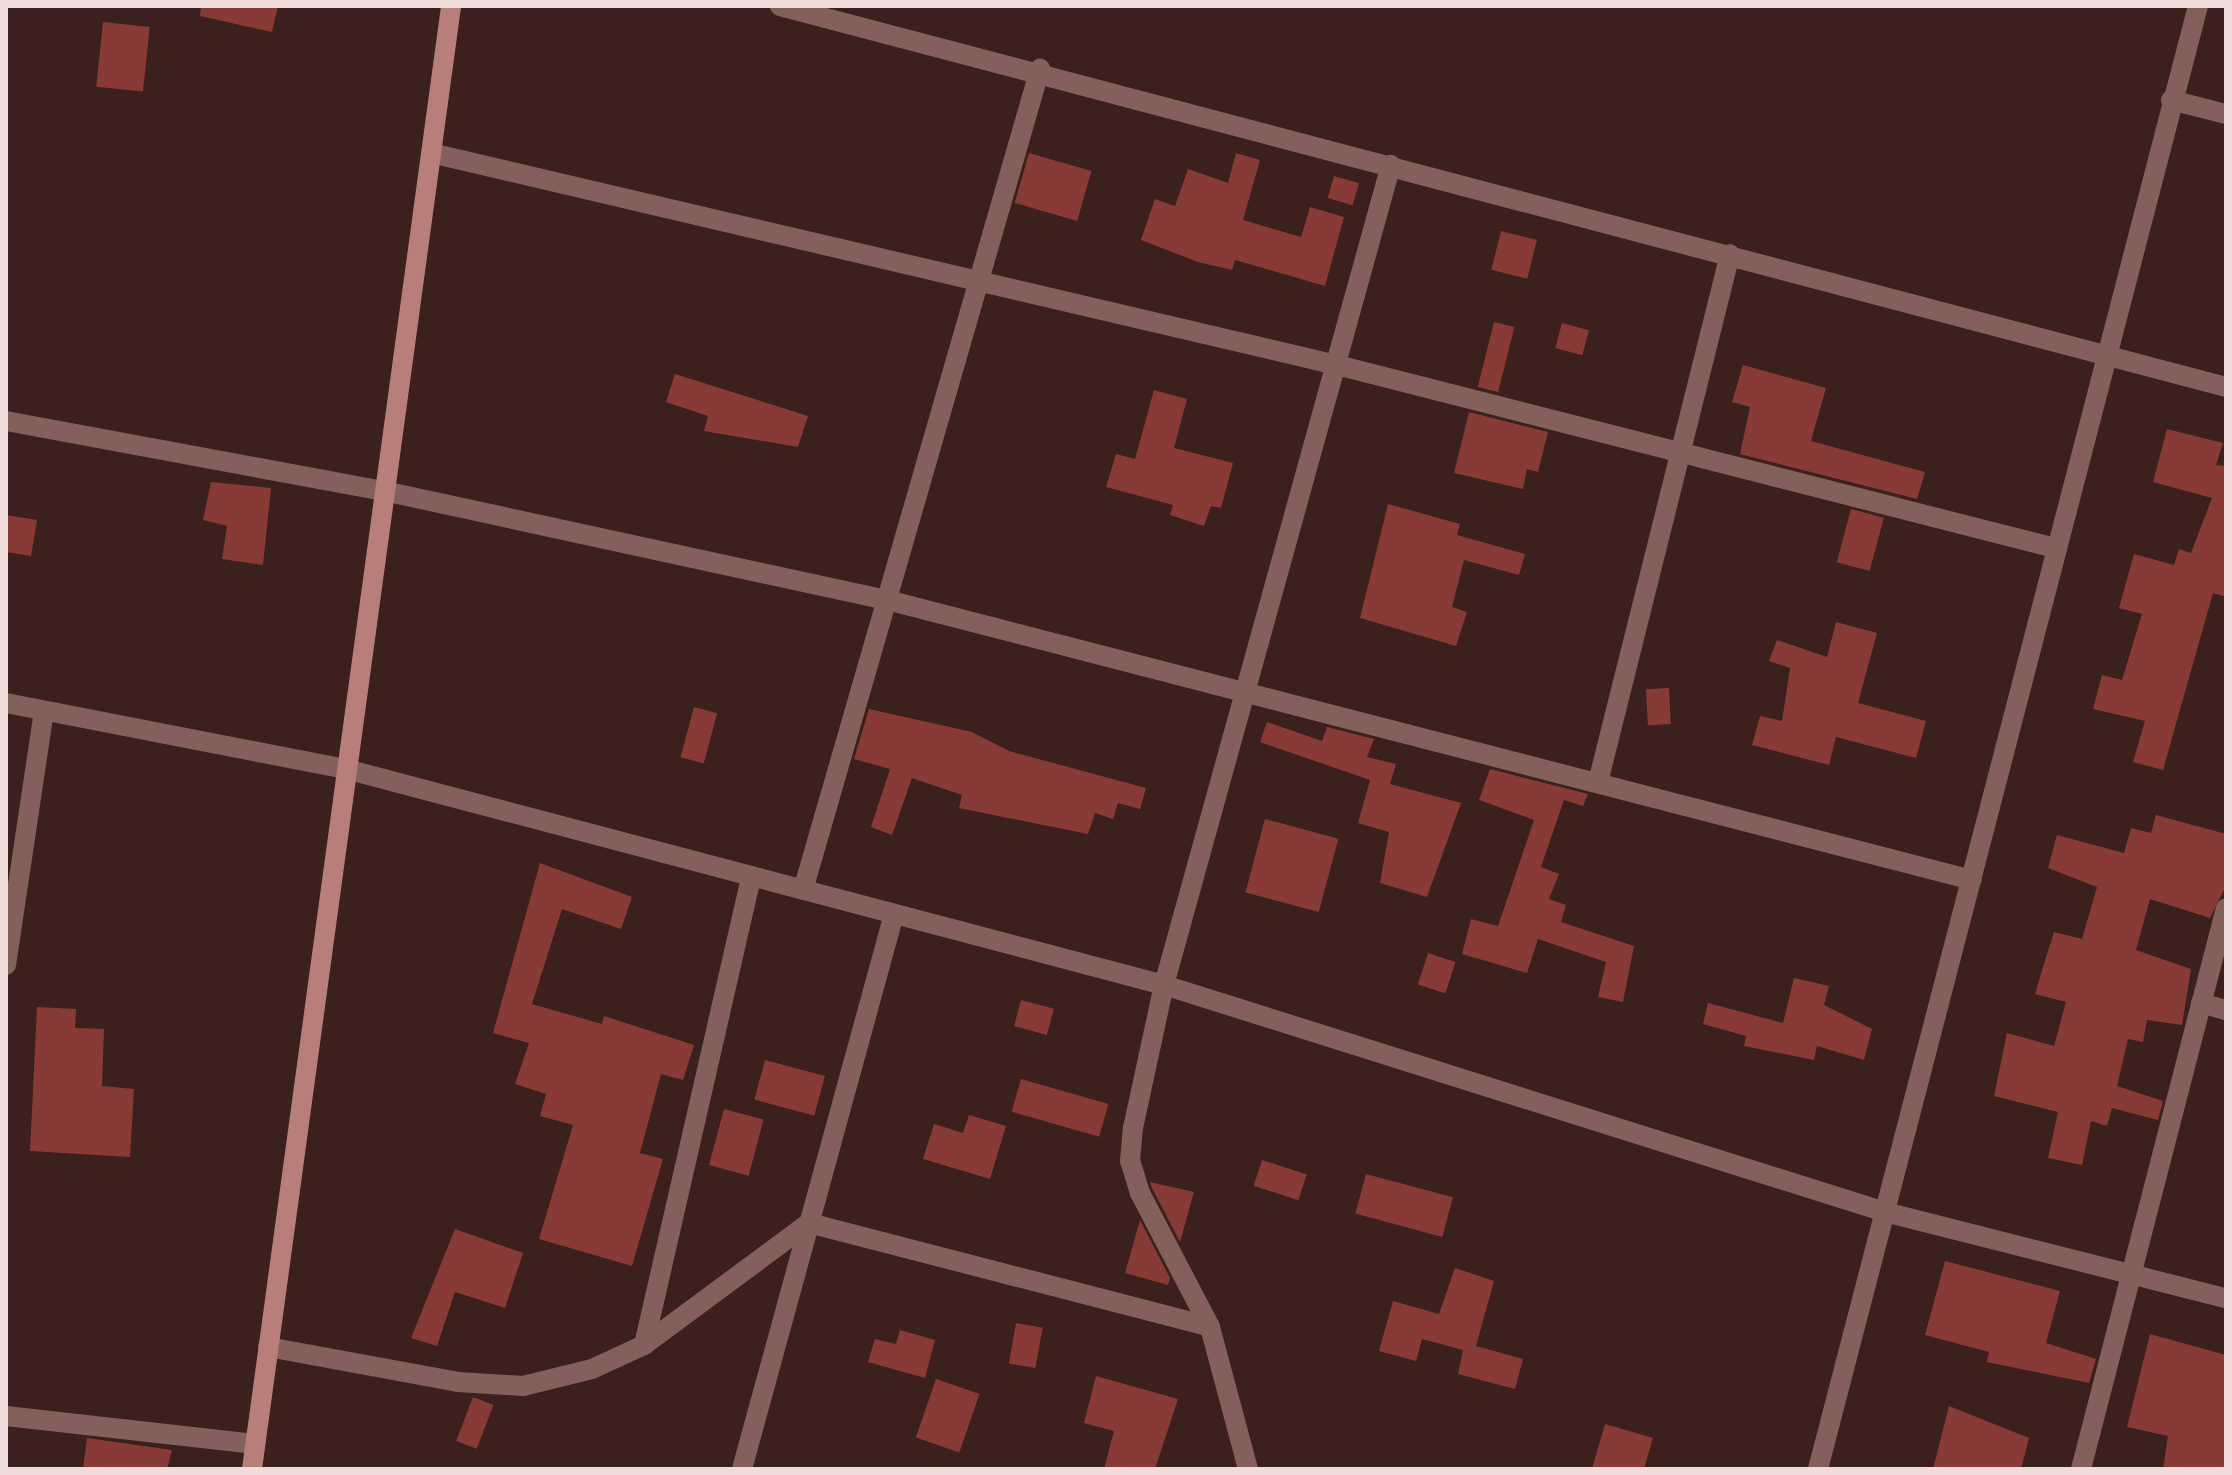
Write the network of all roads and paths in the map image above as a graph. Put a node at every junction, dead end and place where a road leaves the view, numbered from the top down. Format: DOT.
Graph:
graph roads {
  1 [pos="451,6"];
  2 [pos="780,6"];
  3 [pos="2198,6"];
  4 [pos="1040,69"];
  5 [pos="2171,100"];
  6 [pos="2226,114"];
  7 [pos="431,153"];
  8 [pos="1391,165"];
  9 [pos="1730,254"];
  10 [pos="980,280"];
  11 [pos="2108,354"];
  12 [pos="1337,365"];
  13 [pos="2226,387"];
  14 [pos="6,421"];
  15 [pos="1678,452"];
  16 [pos="384,491"];
  17 [pos="2055,548"];
  18 [pos="891,601"];
  19 [pos="1247,690"];
  20 [pos="6,703"];
  21 [pos="44,711"];
  22 [pos="346,769"];
  23 [pos="1598,782"];
  24 [pos="751,876"];
  25 [pos="1972,880"];
  26 [pos="803,890"];
  27 [pos="2226,908"];
  28 [pos="894,914"];
  29 [pos="6,965"];
  30 [pos="1164,985"];
  31 [pos="2201,1003"];
  32 [pos="2226,1010"];
  33 [pos="1885,1212"];
  34 [pos="809,1223"];
  35 [pos="2134,1276"];
  36 [pos="2226,1298"];
  37 [pos="1210,1327"];
  38 [pos="644,1345"];
  39 [pos="268,1347"];
  40 [pos="6,1416"];
  41 [pos="255,1444"];
  42 [pos="252,1469"];
  43 [pos="742,1469"];
  44 [pos="1248,1469"];
  45 [pos="1818,1469"];
  46 [pos="2081,1469"];
  1 -- 7 [label="main road"];
  2 -- 4 [label="street"];
  3 -- 5 [label="street"];
  4 -- 8 [label="street"];
  4 -- 10 [label="street"];
  5 -- 6 [label="street"];
  5 -- 11 [label="street"];
  7 -- 10 [label="street"];
  7 -- 16 [label="main road"];
  8 -- 9 [label="street"];
  8 -- 12 [label="street"];
  9 -- 11 [label="street"];
  9 -- 15 [label="street"];
  10 -- 12 [label="street"];
  10 -- 18 [label="street"];
  11 -- 13 [label="street"];
  11 -- 17 [label="street"];
  12 -- 15 [label="street"];
  12 -- 19 [label="street"];
  14 -- 16 [label="street"];
  15 -- 17 [label="street"];
  15 -- 23 [label="street"];
  16 -- 18 [label="street"];
  16 -- 22 [label="main road"];
  17 -- 25 [label="street"];
  18 -- 19 [label="street"];
  18 -- 26 [label="street"];
  19 -- 23 [label="street"];
  19 -- 30 [label="street"];
  20 -- 21 [label="street"];
  21 -- 22 [label="street"];
  21 -- 29 [label="street"];
  22 -- 24 [label="street"];
  22 -- 39 [label="main road"];
  23 -- 25 [label="street"];
  24 -- 26 [label="street"];
  24 -- 38 [label="street"];
  25 -- 33 [label="street"];
  26 -- 28 [label="street"];
  27 -- 31 [label="street"];
  28 -- 30 [label="street"];
  28 -- 34 [label="street"];
  30 -- 33 [label="street"];
  30 -- 37 [label="street"];
  31 -- 32 [label="street"];
  31 -- 35 [label="street"];
  33 -- 35 [label="street"];
  33 -- 45 [label="street"];
  34 -- 37 [label="street"];
  34 -- 38 [label="street"];
  34 -- 43 [label="street"];
  35 -- 36 [label="street"];
  35 -- 46 [label="street"];
  37 -- 44 [label="street"];
  38 -- 39 [label="street"];
  39 -- 41 [label="main road"];
  40 -- 41 [label="street"];
  41 -- 42 [label="main road"];
}
